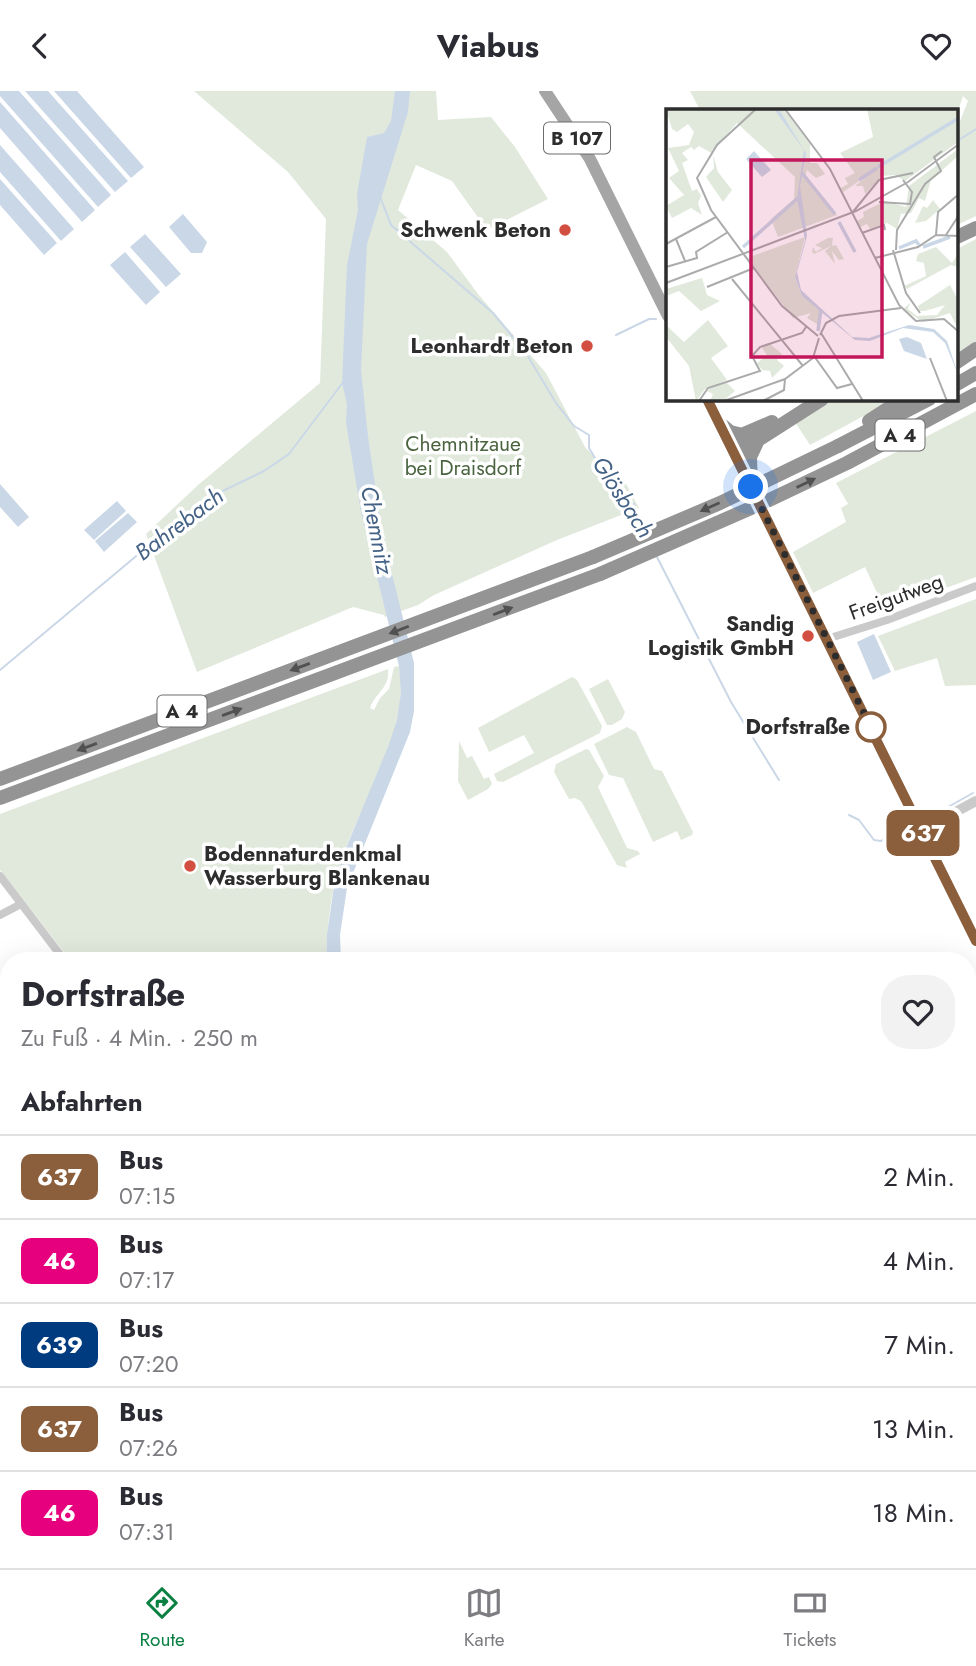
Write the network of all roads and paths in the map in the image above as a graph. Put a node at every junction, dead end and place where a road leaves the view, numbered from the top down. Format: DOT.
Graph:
graph roads {
  1 [pos="545,91"];
  2 [pos="976,227"];
  3 [pos="976,235"];
  4 [pos="958,236"];
  5 [pos="958,244"];
  6 [pos="666,312"];
  7 [pos="976,349"];
  8 [pos="958,361"];
  9 [pos="976,373"];
  10 [pos="958,383"];
  11 [pos="976,394"];
  12 [pos="708,401"];
  13 [pos="819,401"];
  14 [pos="900,401"];
  15 [pos="925,401"];
  16 [pos="976,404"];
  17 [pos="953,407"];
  18 [pos="801,412"];
  19 [pos="718,422"];
  20 [pos="743,435"];
  21 [pos="758,440"];
  22 [pos="730,446"];
  23 [pos="836,446"];
  24 [pos="751,487"];
  25 [pos="976,586"];
  26 [pos="827,639"];
  27 [pos="0,779"];
  28 [pos="0,798"];
  29 [pos="976,801"];
  30 [pos="922,830"];
  31 [pos="0,876"];
  32 [pos="21,904"];
  33 [pos="0,915"];
  34 [pos="976,941"];
  35 [pos="58,952"];
  1 -- 6 [label="main road, B 107"];
  2 -- 4 [label="highway"];
  3 -- 5 [label="highway"];
  7 -- 8 [label="highway"];
  9 -- 10 [label="highway"];
  11 -- 17 [label="highway, A 4"];
  12 -- 19 [label="main road"];
  13 -- 18 [label="highway"];
  14 -- 23 [label="highway"];
  15 -- 23 [label="highway, A 4"];
  16 -- 17 [label="highway"];
  28 -- 17 [label="highway, A 4, one-way, bridge"];
  18 -- 20 [label="highway"];
  18 -- 21 [label="highway"];
  19 -- 20 [label="highway"];
  19 -- 22 [label="main road"];
  20 -- 22 [label="highway"];
  21 -- 22 [label="highway"];
  21 -- 24 [label="highway"];
  22 -- 24 [label="main road"];
  23 -- 27 [label="highway, A 4, one-way, bridge"];
  24 -- 26 [label="main road"];
  25 -- 26 [label="street, Freigutweg"];
  26 -- 30 [label="main road"];
  29 -- 30 [label="street"];
  30 -- 34 [label="main road"];
  31 -- 32 [label="street"];
  32 -- 33 [label="street"];
  32 -- 35 [label="street"];
}
